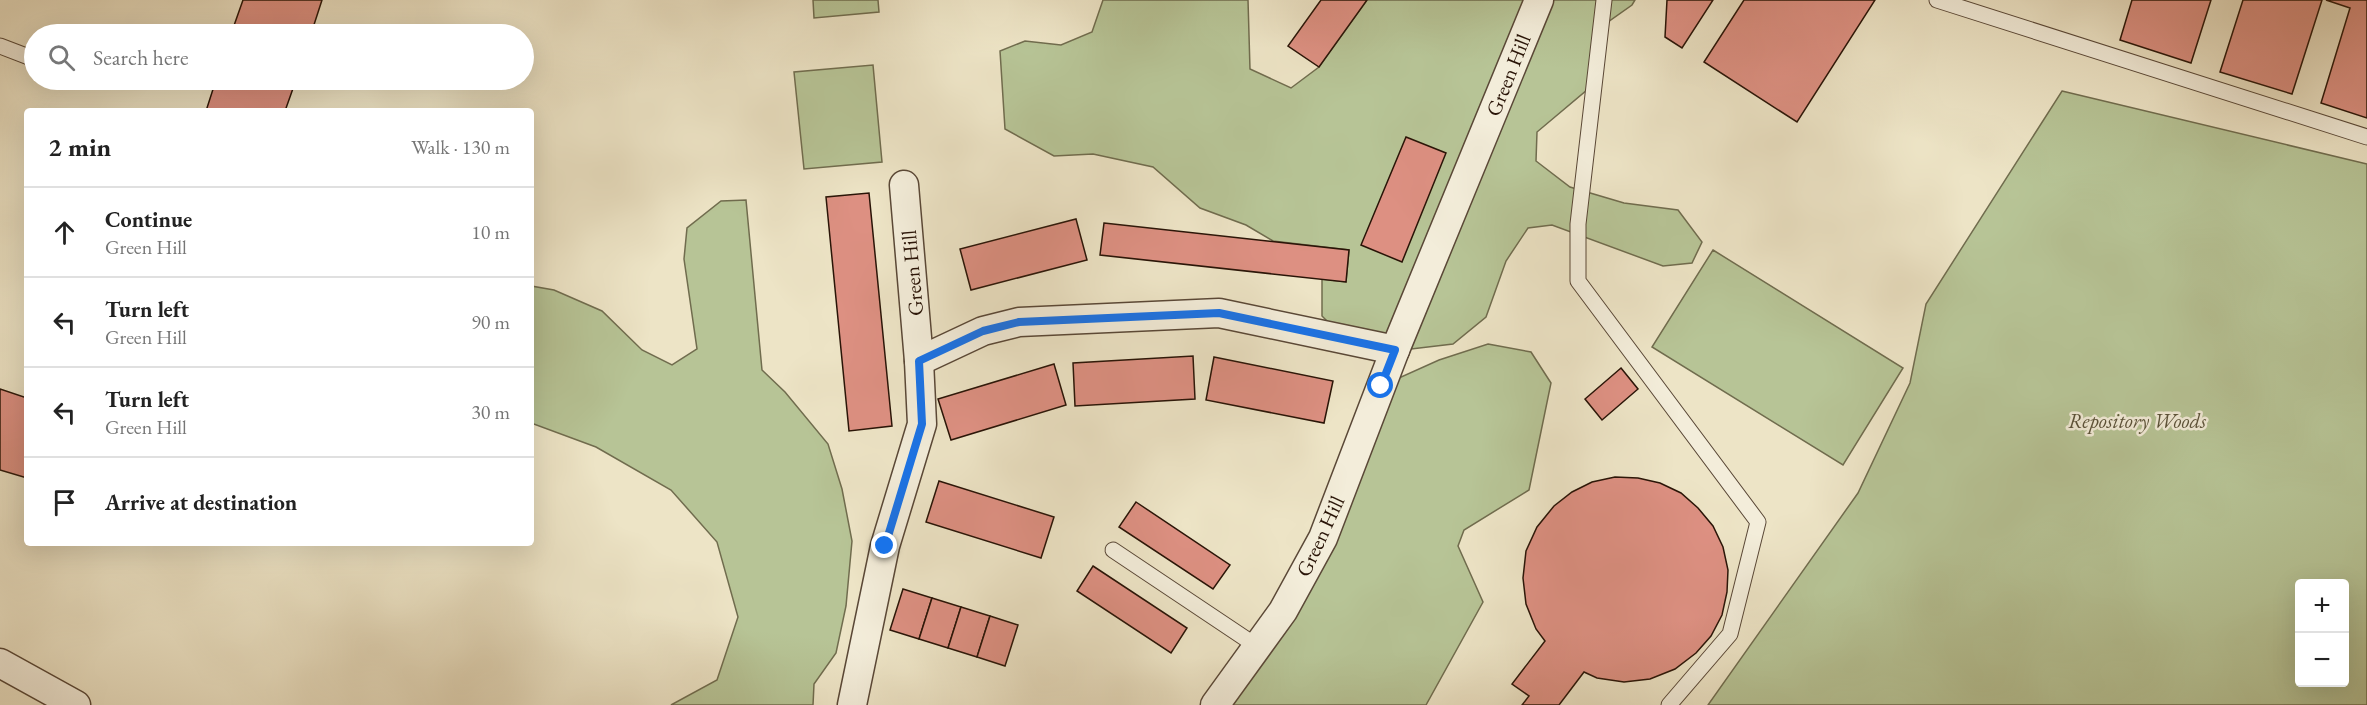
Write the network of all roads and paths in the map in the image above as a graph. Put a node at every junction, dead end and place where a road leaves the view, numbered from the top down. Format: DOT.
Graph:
graph roads {
  1 [pos="1539,0"];
  2 [pos="1604,0"];
  3 [pos="1937,0"];
  4 [pos="0,46"];
  5 [pos="24,55"];
  6 [pos="2367,137"];
  7 [pos="904,185"];
  8 [pos="1395,350"];
  9 [pos="919,361"];
  10 [pos="1113,550"];
  11 [pos="1258,647"];
  12 [pos="0,663"];
  13 [pos="76,705"];
  14 [pos="852,705"];
  15 [pos="1215,705"];
  16 [pos="1669,705"];
  1 -- 8 [label="street, Green Hill"];
  2 -- 16 [label="lane"];
  3 -- 6 [label="lane"];
  4 -- 5 [label="lane"];
  7 -- 9 [label="street, Green Hill"];
  8 -- 9 [label="street"];
  8 -- 11 [label="street, Green Hill"];
  9 -- 14 [label="street, Green Hill"];
  10 -- 11 [label="lane"];
  11 -- 15 [label="street, Green Hill"];
  12 -- 13 [label="street"];
}
